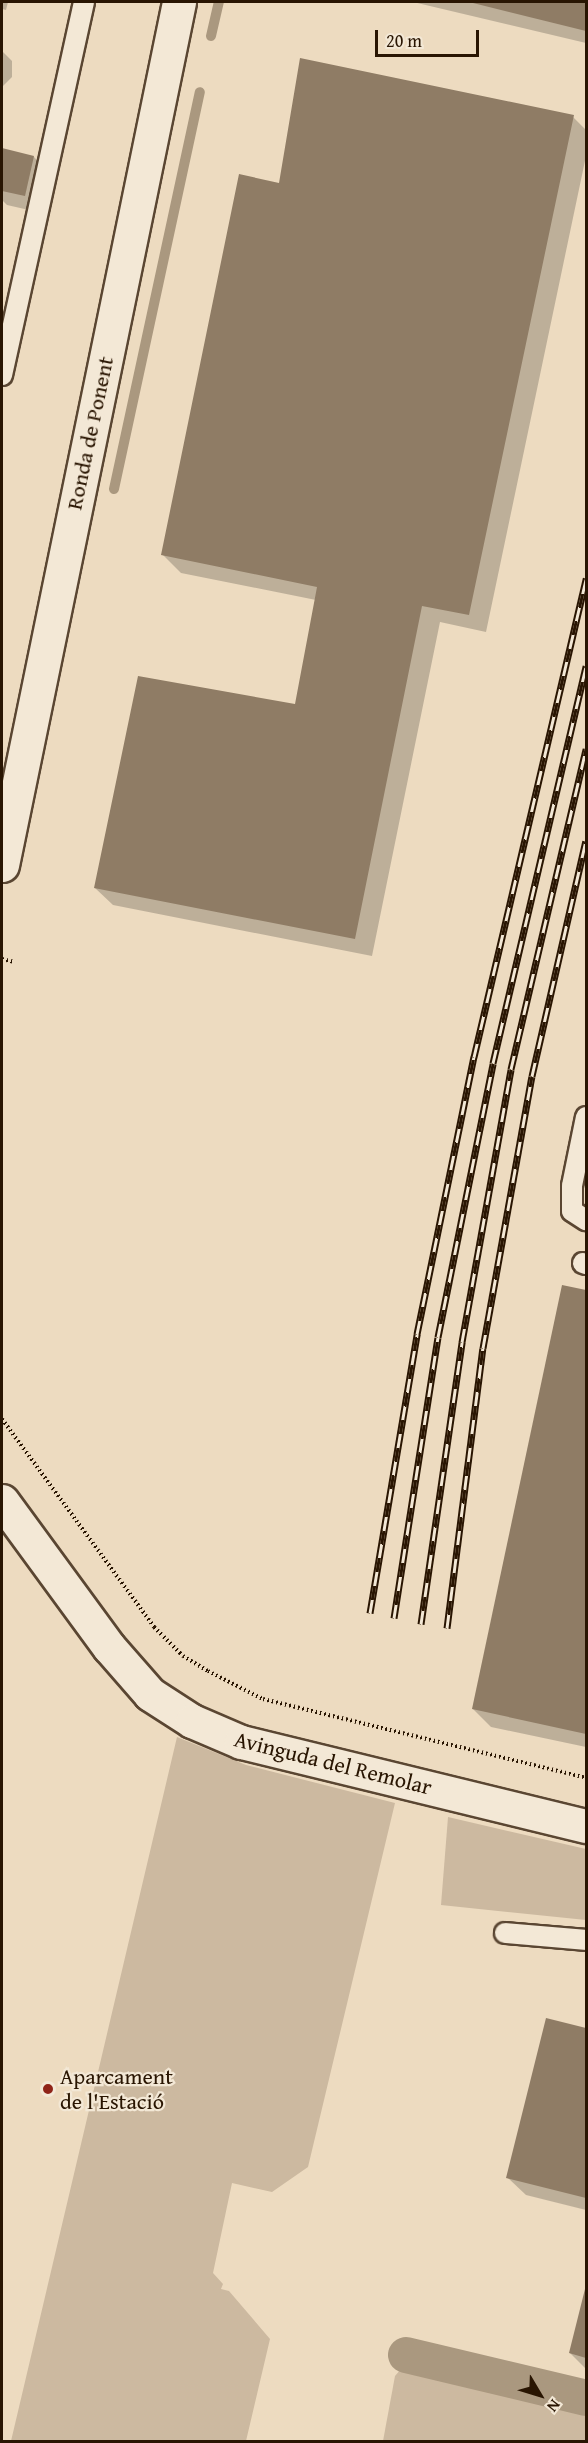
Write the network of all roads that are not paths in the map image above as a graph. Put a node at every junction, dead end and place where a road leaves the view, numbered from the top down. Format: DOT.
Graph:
graph roads {
  1 [pos="84,2"];
  2 [pos="179,2"];
  3 [pos="2,375"];
  4 [pos="2,865"];
  5 [pos="586,1117"];
  6 [pos="586,1220"];
  7 [pos="2,1501"];
  8 [pos="586,1826"];
  9 [pos="505,1933"];
  10 [pos="586,1940"];
  1 -- 3 [label="lane"];
  2 -- 4 [label="street, Ronda de Ponent"];
  5 -- 6 [label="lane"];
  7 -- 8 [label="street, Avinguda del Remolar"];
  9 -- 10 [label="lane"];
}
